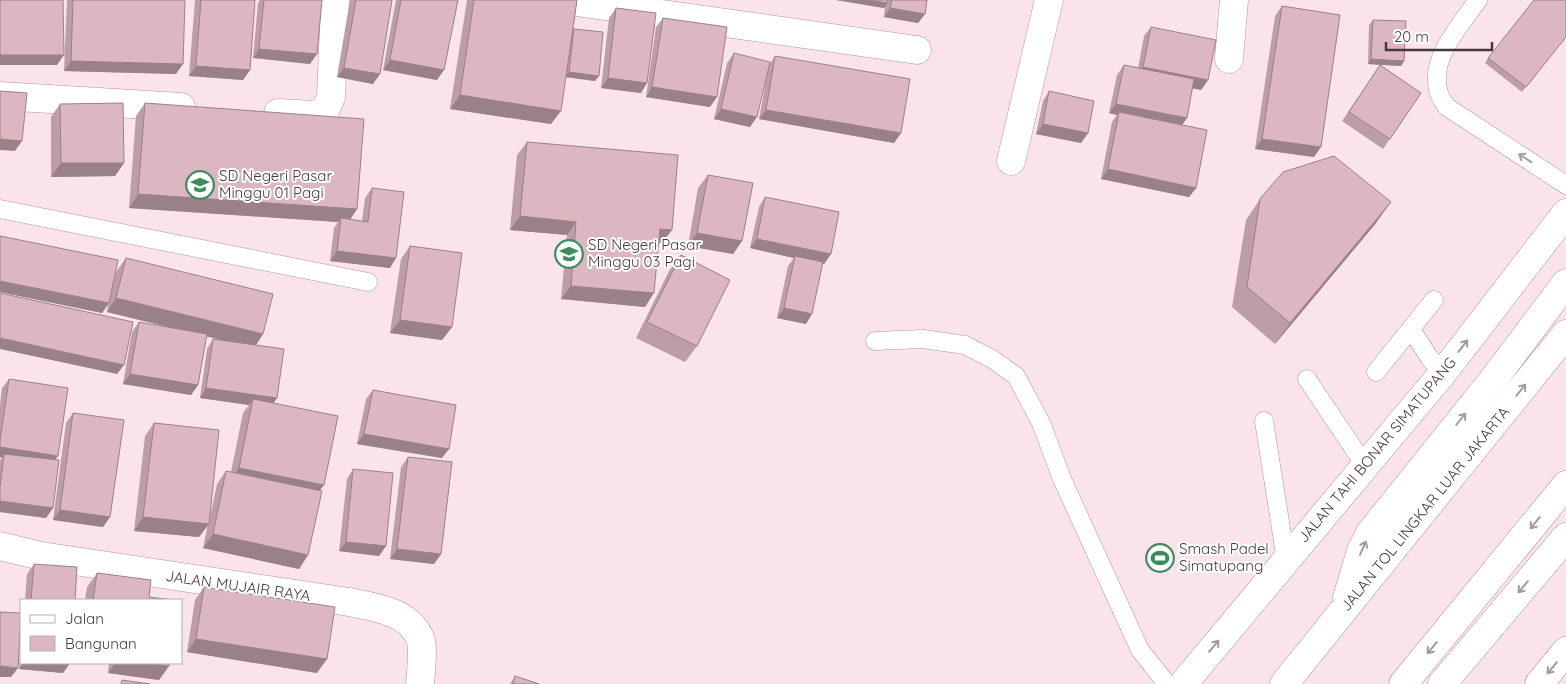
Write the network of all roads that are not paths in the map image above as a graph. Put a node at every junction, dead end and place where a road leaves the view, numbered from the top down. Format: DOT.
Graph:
graph roads {
  1 [pos="335,0"];
  2 [pos="562,0"];
  3 [pos="1049,0"];
  4 [pos="1234,0"];
  5 [pos="1478,0"];
  6 [pos="635,5"];
  7 [pos="917,50"];
  8 [pos="1229,59"];
  9 [pos="0,96"];
  10 [pos="206,109"];
  11 [pos="255,112"];
  12 [pos="1012,161"];
  13 [pos="1566,185"];
  14 [pos="0,209"];
  15 [pos="1566,213"];
  16 [pos="368,282"];
  17 [pos="1566,283"];
  18 [pos="1434,300"];
  19 [pos="1411,329"];
  20 [pos="1566,334"];
  21 [pos="875,341"];
  22 [pos="1376,372"];
  23 [pos="1442,374"];
  24 [pos="1306,379"];
  25 [pos="1264,421"];
  26 [pos="1366,467"];
  27 [pos="1566,485"];
  28 [pos="1566,537"];
  29 [pos="0,546"];
  30 [pos="1286,560"];
  31 [pos="1343,611"];
  32 [pos="1566,651"];
  33 [pos="420,684"];
  34 [pos="1167,684"];
  35 [pos="1183,684"];
  36 [pos="1284,684"];
  37 [pos="1403,684"];
  38 [pos="1442,684"];
  39 [pos="1539,684"];
  1 -- 11 [label="main road"];
  2 -- 6 [label="main road"];
  3 -- 12 [label="main road"];
  4 -- 8 [label="main road"];
  13 -- 5 [label="lane, one-way"];
  6 -- 7 [label="main road"];
  9 -- 10 [label="main road"];
  14 -- 16 [label="lane"];
  23 -- 15 [label="main road, JALAN TAHI BONAR SIMATUPANG, one-way"];
  31 -- 17 [label="main road, one-way"];
  18 -- 19 [label="lane"];
  19 -- 22 [label="lane"];
  19 -- 23 [label="lane"];
  31 -- 20 [label="main road, JALAN TOL LINGKAR LUAR JAKARTA, one-way"];
  21 -- 34 [label="lane"];
  23 -- 26 [label="main road, JALAN TAHI BONAR SIMATUPANG"];
  24 -- 26 [label="lane"];
  25 -- 30 [label="lane"];
  26 -- 30 [label="main road, JALAN TAHI BONAR SIMATUPANG"];
  27 -- 37 [label="main road, one-way"];
  28 -- 38 [label="main road, one-way"];
  29 -- 33 [label="main road, JALAN MUJAIR RAYA"];
  35 -- 30 [label="main road, JALAN TAHI BONAR SIMATUPANG, one-way"];
  31 -- 36 [label="main road, JALAN TOL LINGKAR LUAR JAKARTA"];
  32 -- 39 [label="main road, one-way"];
}
